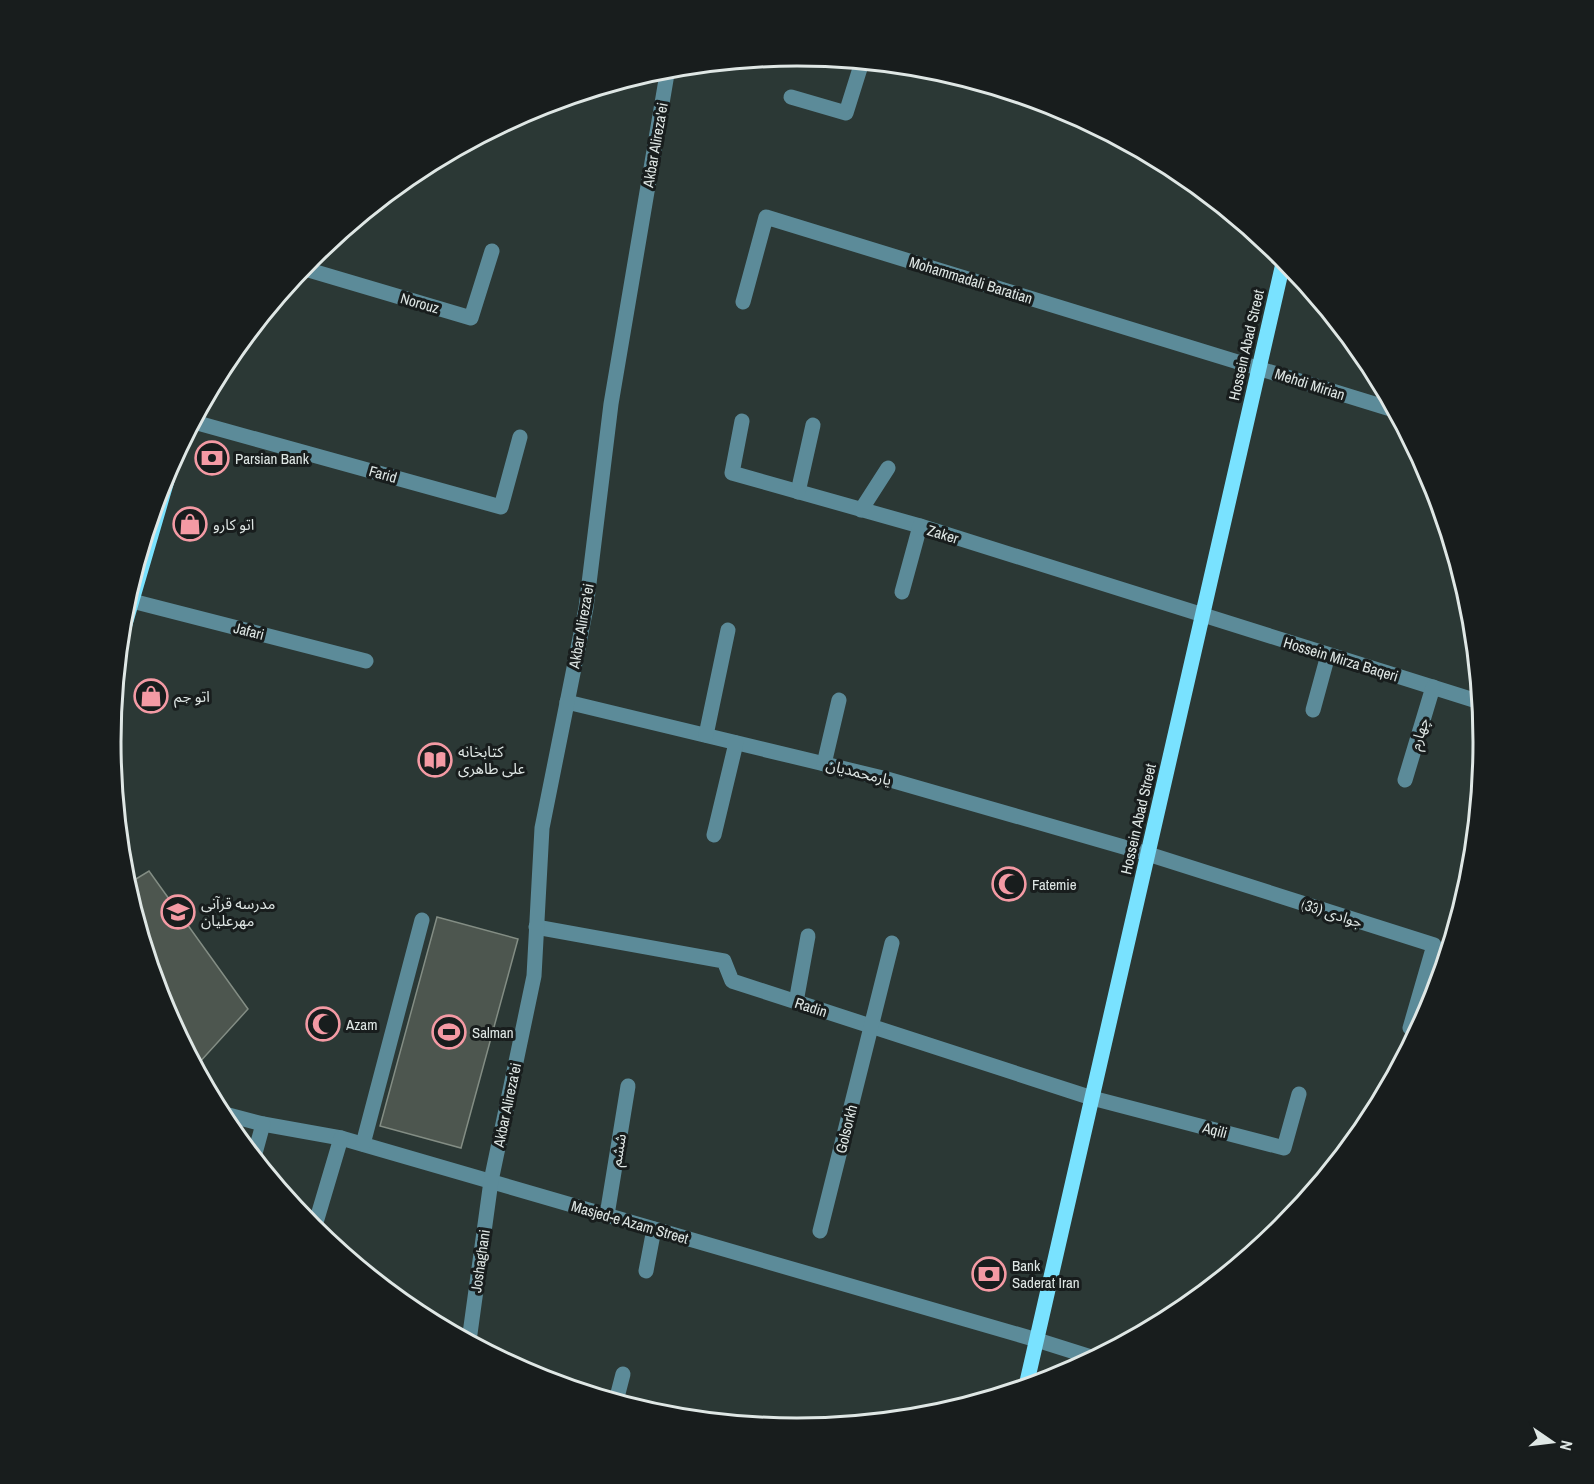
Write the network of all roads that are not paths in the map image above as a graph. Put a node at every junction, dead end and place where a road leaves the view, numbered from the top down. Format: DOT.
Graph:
graph roads {
  1 [pos="860,69"];
  2 [pos="666,79"];
  3 [pos="790,98"];
  4 [pos="492,251"];
  5 [pos="312,271"];
  6 [pos="1281,271"];
  7 [pos="743,302"];
  8 [pos="1260,368"];
  9 [pos="1383,407"];
  10 [pos="742,421"];
  11 [pos="201,424"];
  12 [pos="813,424"];
  13 [pos="520,437"];
  14 [pos="888,468"];
  15 [pos="798,492"];
  16 [pos="861,510"];
  17 [pos="920,526"];
  18 [pos="902,592"];
  19 [pos="136,602"];
  20 [pos="1203,616"];
  21 [pos="728,630"];
  22 [pos="1328,655"];
  23 [pos="366,661"];
  24 [pos="1433,687"];
  25 [pos="1472,699"];
  26 [pos="839,700"];
  27 [pos="567,702"];
  28 [pos="1313,710"];
  29 [pos="706,735"];
  30 [pos="736,742"];
  31 [pos="824,764"];
  32 [pos="1405,780"];
  33 [pos="714,835"];
  34 [pos="1148,854"];
  35 [pos="422,920"];
  36 [pos="536,927"];
  37 [pos="808,936"];
  38 [pos="892,943"];
  39 [pos="796,1002"];
  40 [pos="1411,1024"];
  41 [pos="872,1027"];
  42 [pos="628,1086"];
  43 [pos="1299,1094"];
  44 [pos="1092,1098"];
  45 [pos="234,1117"];
  46 [pos="263,1124"];
  47 [pos="341,1138"];
  48 [pos="363,1144"];
  49 [pos="257,1148"];
  50 [pos="491,1181"];
  51 [pos="607,1215"];
  52 [pos="317,1218"];
  53 [pos="654,1229"];
  54 [pos="820,1232"];
  55 [pos="646,1271"];
  56 [pos="470,1333"];
  57 [pos="1037,1340"];
  58 [pos="1083,1354"];
  59 [pos="623,1374"];
  60 [pos="1028,1377"];
  61 [pos="618,1394"];
  1 -- 3 [label="street"];
  2 -- 27 [label="street, Akbar Alireza'ei"];
  4 -- 5 [label="street, Norouz"];
  6 -- 8 [label="main road, Hossein Abad Street"];
  7 -- 8 [label="street, Mohammadali Baratian"];
  8 -- 9 [label="street, Mehdi Mirian"];
  8 -- 20 [label="main road, Hossein Abad Street"];
  10 -- 15 [label="street, Zaker"];
  11 -- 13 [label="street, Farid"];
  12 -- 15 [label="street"];
  14 -- 16 [label="street"];
  15 -- 16 [label="street, Zaker"];
  16 -- 17 [label="street, Zaker"];
  17 -- 18 [label="street"];
  17 -- 20 [label="street, Zaker"];
  19 -- 23 [label="street, Jafari"];
  20 -- 22 [label="street, Hossein Mirza Baqeri"];
  20 -- 34 [label="main road, Hossein Abad Street"];
  21 -- 29 [label="street"];
  22 -- 24 [label="street, Hossein Mirza Baqeri"];
  22 -- 28 [label="street"];
  24 -- 25 [label="street, Hossein Mirza Baqeri"];
  24 -- 32 [label="street, چهارم"];
  26 -- 31 [label="street"];
  27 -- 29 [label="street, یارمحمدیان"];
  27 -- 36 [label="street, Akbar Alireza'ei"];
  29 -- 30 [label="street, یارمحمدیان"];
  30 -- 31 [label="street, یارمحمدیان"];
  30 -- 33 [label="street"];
  31 -- 34 [label="street, یارمحمدیان"];
  34 -- 40 [label="street, جوادی (33)"];
  34 -- 44 [label="main road, Hossein Abad Street"];
  35 -- 48 [label="street"];
  36 -- 39 [label="street, Radin"];
  36 -- 50 [label="street, Akbar Alireza'ei"];
  37 -- 39 [label="street"];
  38 -- 41 [label="street, Golsorkh"];
  39 -- 41 [label="street, Radin"];
  41 -- 44 [label="street, Radin"];
  41 -- 54 [label="street, Golsorkh"];
  42 -- 51 [label="street, ششم"];
  43 -- 44 [label="street, Aqili"];
  44 -- 57 [label="main road, Hossein Abad Street"];
  45 -- 46 [label="street, Masjed-e Azam Street"];
  46 -- 47 [label="street, Masjed-e Azam Street"];
  46 -- 49 [label="street"];
  47 -- 48 [label="street, Masjed-e Azam Street"];
  47 -- 52 [label="street"];
  48 -- 50 [label="street, Masjed-e Azam Street"];
  50 -- 51 [label="street, Masjed-e Azam Street"];
  50 -- 56 [label="street, Joshaghani"];
  51 -- 53 [label="street, Masjed-e Azam Street"];
  53 -- 55 [label="street"];
  53 -- 57 [label="street, Masjed-e Azam Street"];
  57 -- 58 [label="street, Masjed-e Azam Street"];
  57 -- 60 [label="main road, Hossein Abad Street"];
  59 -- 61 [label="street"];
}
